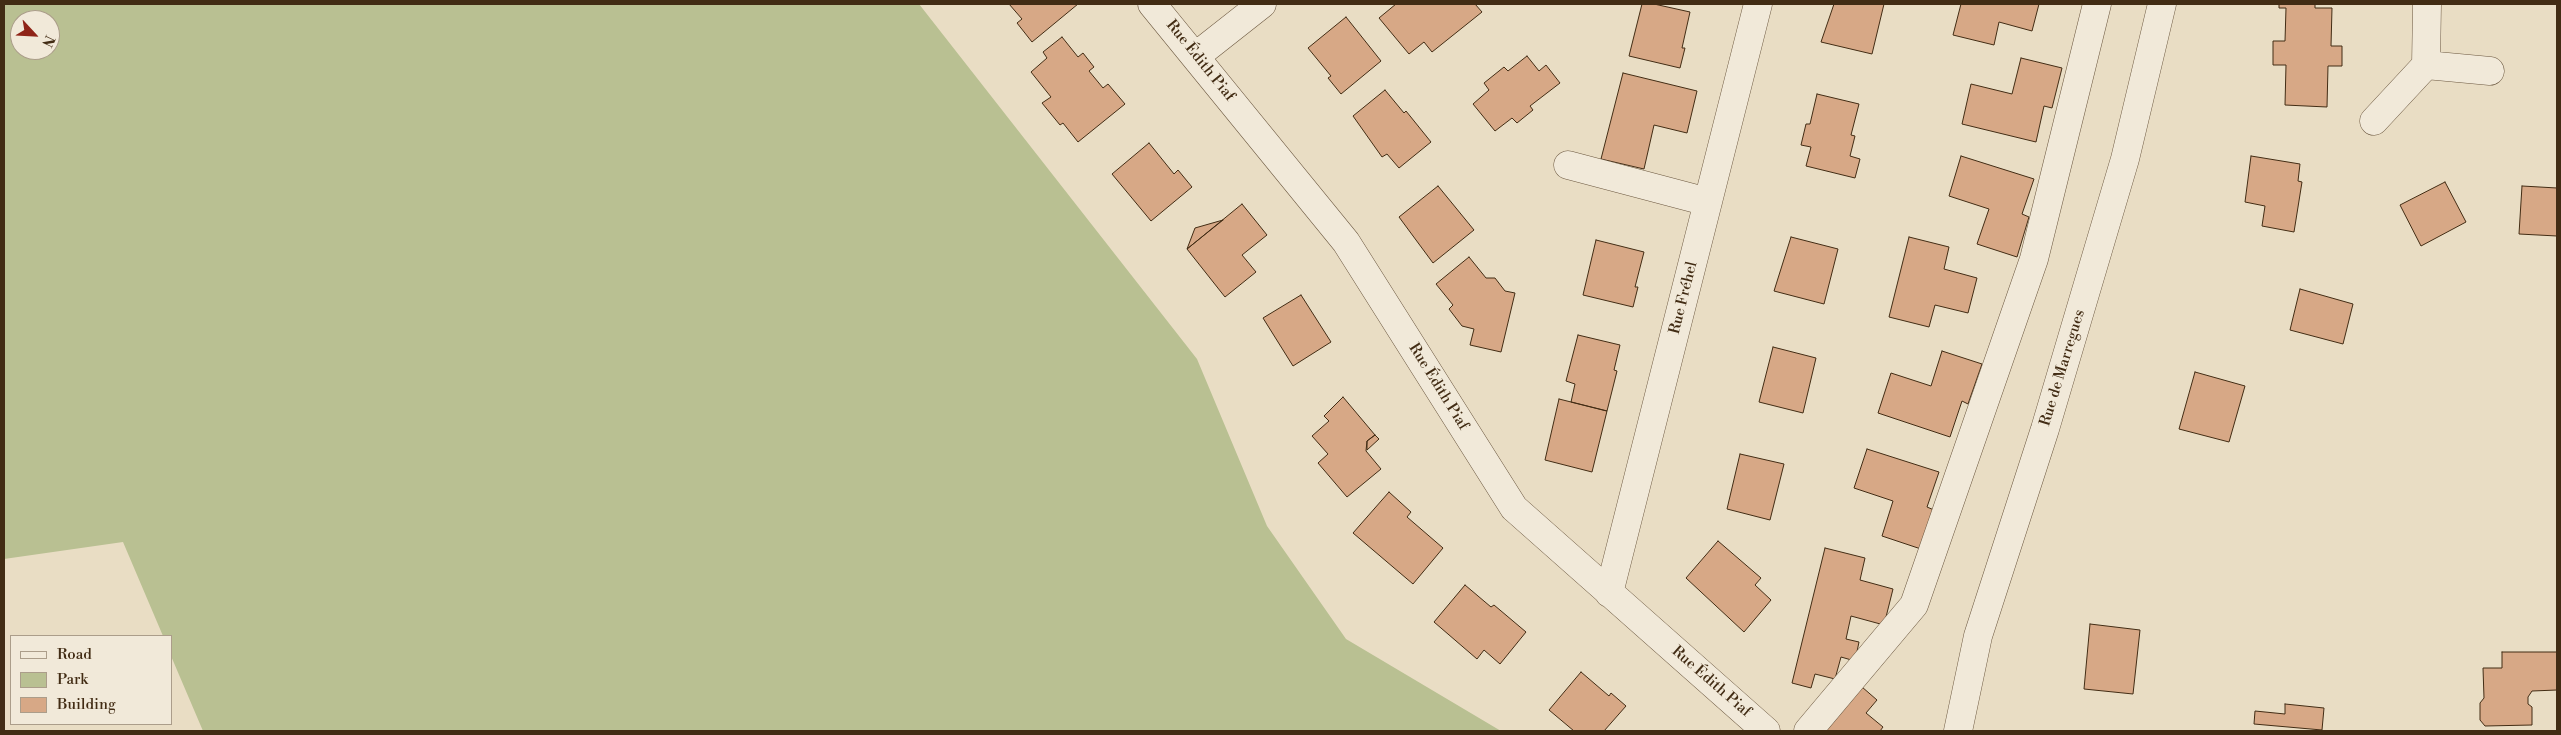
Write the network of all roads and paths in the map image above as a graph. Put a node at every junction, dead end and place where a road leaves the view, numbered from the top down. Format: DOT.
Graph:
graph roads {
  1 [pos="1152,4"];
  2 [pos="1262,4"];
  3 [pos="1758,4"];
  4 [pos="2097,4"];
  5 [pos="2162,4"];
  6 [pos="2427,4"];
  7 [pos="1196,56"];
  8 [pos="2426,65"];
  9 [pos="2490,70"];
  10 [pos="2374,121"];
  11 [pos="1568,165"];
  12 [pos="1708,202"];
  13 [pos="1609,593"];
  14 [pos="1766,731"];
  15 [pos="1808,731"];
  16 [pos="1958,731"];
  1 -- 7 [label="street, Rue Édith Piaf"];
  2 -- 7 [label="street"];
  3 -- 12 [label="street, Rue Fréhel"];
  4 -- 15 [label="street"];
  5 -- 16 [label="street, Rue de Marregues"];
  6 -- 8 [label="street"];
  7 -- 13 [label="street, Rue Édith Piaf"];
  8 -- 9 [label="street"];
  8 -- 10 [label="street"];
  11 -- 12 [label="street"];
  12 -- 13 [label="street, Rue Fréhel"];
  13 -- 14 [label="street, Rue Édith Piaf"];
}
